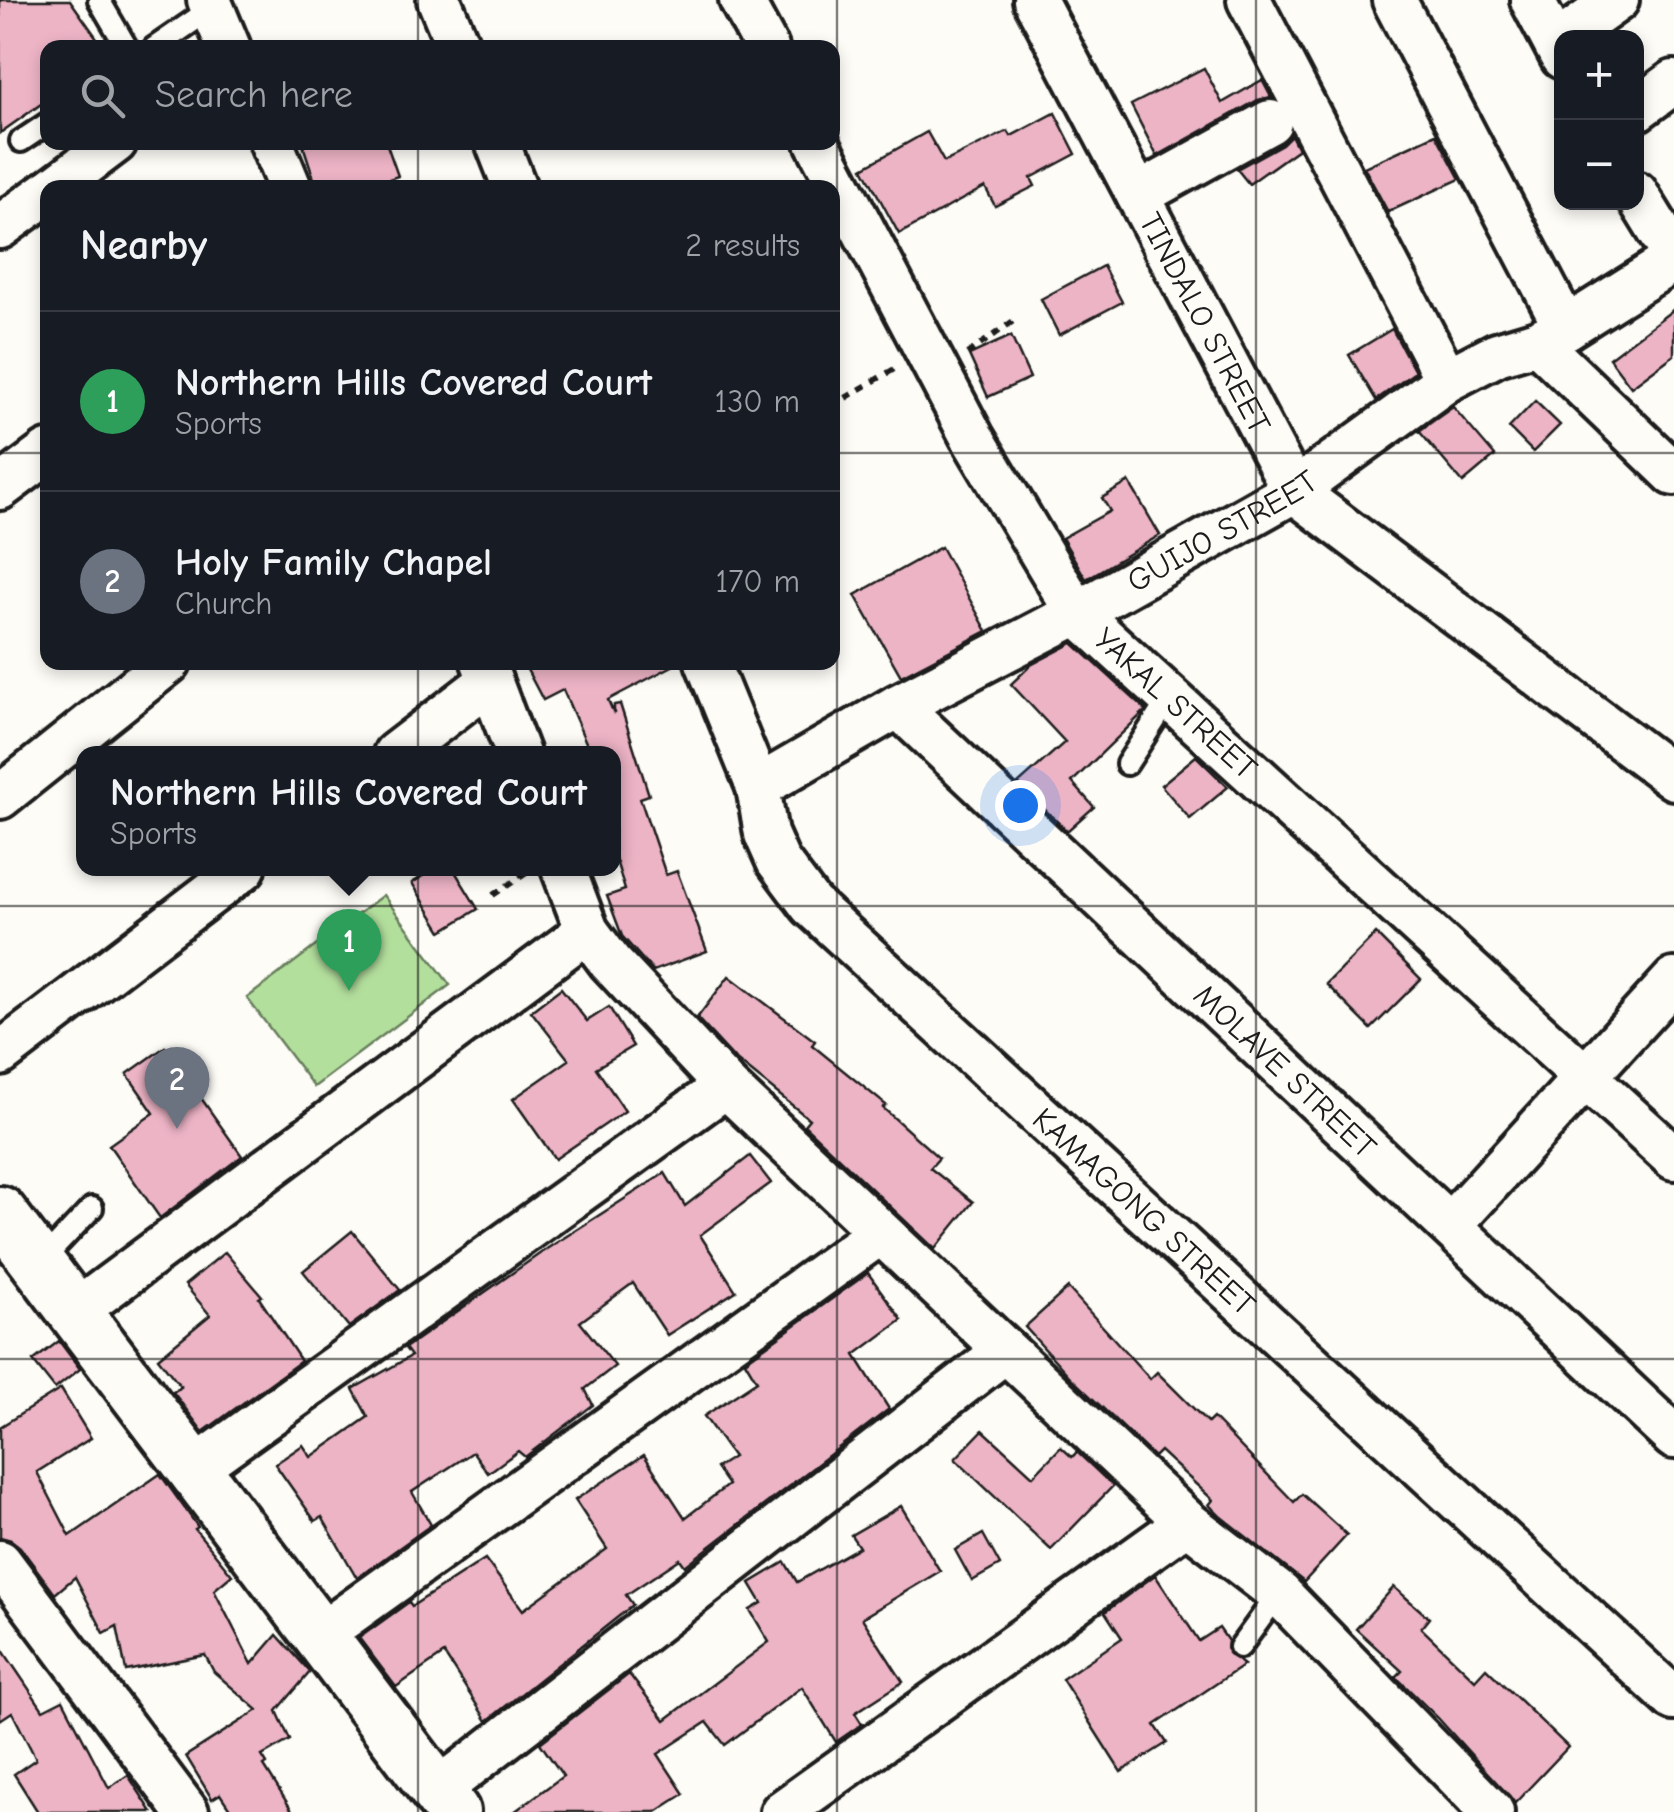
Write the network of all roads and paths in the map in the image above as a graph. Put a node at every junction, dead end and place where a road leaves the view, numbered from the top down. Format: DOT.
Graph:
graph roads {
  1 [pos="99,0"];
  2 [pos="440,0"];
  3 [pos="741,0"];
  4 [pos="1035,0"];
  5 [pos="1249,0"];
  6 [pos="1394,0"];
  7 [pos="1532,0"];
  8 [pos="1617,0"];
  9 [pos="211,4"];
  10 [pos="1578,30"];
  11 [pos="1554,35"];
  12 [pos="122,40"];
  13 [pos="164,40"];
  14 [pos="227,40"];
  15 [pos="455,40"];
  16 [pos="762,40"];
  17 [pos="1674,82"];
  18 [pos="1644,104"];
  19 [pos="1270,122"];
  20 [pos="40,128"];
  21 [pos="22,141"];
  22 [pos="104,150"];
  23 [pos="273,150"];
  24 [pos="500,150"];
  25 [pos="821,150"];
  26 [pos="65,180"];
  27 [pos="287,180"];
  28 [pos="512,180"];
  29 [pos="837,180"];
  30 [pos="840,186"];
  31 [pos="1138,195"];
  32 [pos="40,198"];
  33 [pos="1644,207"];
  34 [pos="0,228"];
  35 [pos="1674,258"];
  36 [pos="1019,317"];
  37 [pos="1552,335"];
  38 [pos="933,362"];
  39 [pos="1447,380"];
  40 [pos="840,403"];
  41 [pos="40,458"];
  42 [pos="1674,474"];
  43 [pos="0,488"];
  44 [pos="1294,492"];
  45 [pos="1077,613"];
  46 [pos="159,670"];
  47 [pos="710,670"];
  48 [pos="487,672"];
  49 [pos="1170,697"];
  50 [pos="898,706"];
  51 [pos="404,746"];
  52 [pos="515,746"];
  53 [pos="1126,764"];
  54 [pos="1674,778"];
  55 [pos="758,787"];
  56 [pos="0,797"];
  57 [pos="234,876"];
  58 [pos="522,876"];
  59 [pos="566,876"];
  60 [pos="493,895"];
  61 [pos="587,931"];
  62 [pos="1674,980"];
  63 [pos="0,1054"];
  64 [pos="1585,1076"];
  65 [pos="726,1086"];
  66 [pos="1674,1158"];
  67 [pos="92,1208"];
  68 [pos="0,1212"];
  69 [pos="1451,1224"];
  70 [pos="880,1232"];
  71 [pos="39,1264"];
  72 [pos="74,1312"];
  73 [pos="1006,1351"];
  74 [pos="1674,1437"];
  75 [pos="194,1469"];
  76 [pos="1187,1522"];
  77 [pos="0,1562"];
  78 [pos="1279,1593"];
  79 [pos="320,1636"];
  80 [pos="1240,1647"];
  81 [pos="1674,1699"];
  82 [pos="445,1801"];
  83 [pos="187,1812"];
  84 [pos="782,1812"];
  85 [pos="1492,1812"];
  1 -- 12 [label="lane"];
  2 -- 15 [label="street"];
  3 -- 16 [label="street"];
  4 -- 31 [label="street, TINDALO STREET"];
  5 -- 39 [label="street"];
  6 -- 37 [label="street"];
  7 -- 11 [label="street"];
  8 -- 10 [label="street"];
  9 -- 13 [label="lane"];
  9 -- 14 [label="street"];
  17 -- 18 [label="street"];
  19 -- 31 [label="street"];
  20 -- 21 [label="lane"];
  22 -- 26 [label="street"];
  23 -- 27 [label="street"];
  24 -- 28 [label="street"];
  25 -- 29 [label="street, YAKAL STREET"];
  30 -- 38 [label="street, YAKAL STREET"];
  31 -- 44 [label="street, TINDALO STREET"];
  32 -- 34 [label="street"];
  33 -- 35 [label="street"];
  35 -- 37 [label="street, GUIJO STREET"];
  36 -- 38 [label="path"];
  37 -- 39 [label="street, GUIJO STREET"];
  37 -- 42 [label="street"];
  38 -- 40 [label="path"];
  38 -- 45 [label="street, YAKAL STREET"];
  39 -- 44 [label="street, GUIJO STREET"];
  41 -- 43 [label="street"];
  44 -- 45 [label="street, GUIJO STREET"];
  44 -- 54 [label="street, TINDALO STREET"];
  45 -- 49 [label="street, YAKAL STREET"];
  45 -- 50 [label="street, GUIJO STREET"];
  46 -- 56 [label="street"];
  47 -- 55 [label="street, KAMAGONG STREET"];
  48 -- 51 [label="street"];
  48 -- 52 [label="street"];
  49 -- 53 [label="lane"];
  49 -- 64 [label="street, YAKAL STREET"];
  50 -- 55 [label="street, GUIJO STREET"];
  50 -- 69 [label="street, MOLAVE STREET"];
  55 -- 81 [label="street, KAMAGONG STREET"];
  57 -- 63 [label="street"];
  58 -- 60 [label="path"];
  59 -- 61 [label="street"];
  61 -- 65 [label="street"];
  61 -- 72 [label="street"];
  62 -- 64 [label="street"];
  64 -- 66 [label="street, YAKAL STREET"];
  64 -- 69 [label="street"];
  65 -- 70 [label="street"];
  65 -- 75 [label="street"];
  67 -- 71 [label="lane"];
  68 -- 71 [label="street"];
  69 -- 74 [label="street, MOLAVE STREET"];
  70 -- 73 [label="street"];
  70 -- 79 [label="street"];
  71 -- 72 [label="street"];
  72 -- 75 [label="street"];
  73 -- 76 [label="street"];
  73 -- 82 [label="street"];
  75 -- 79 [label="street"];
  76 -- 78 [label="street"];
  76 -- 84 [label="street"];
  77 -- 83 [label="street"];
  78 -- 80 [label="lane"];
  78 -- 85 [label="street"];
  79 -- 82 [label="street"];
}
